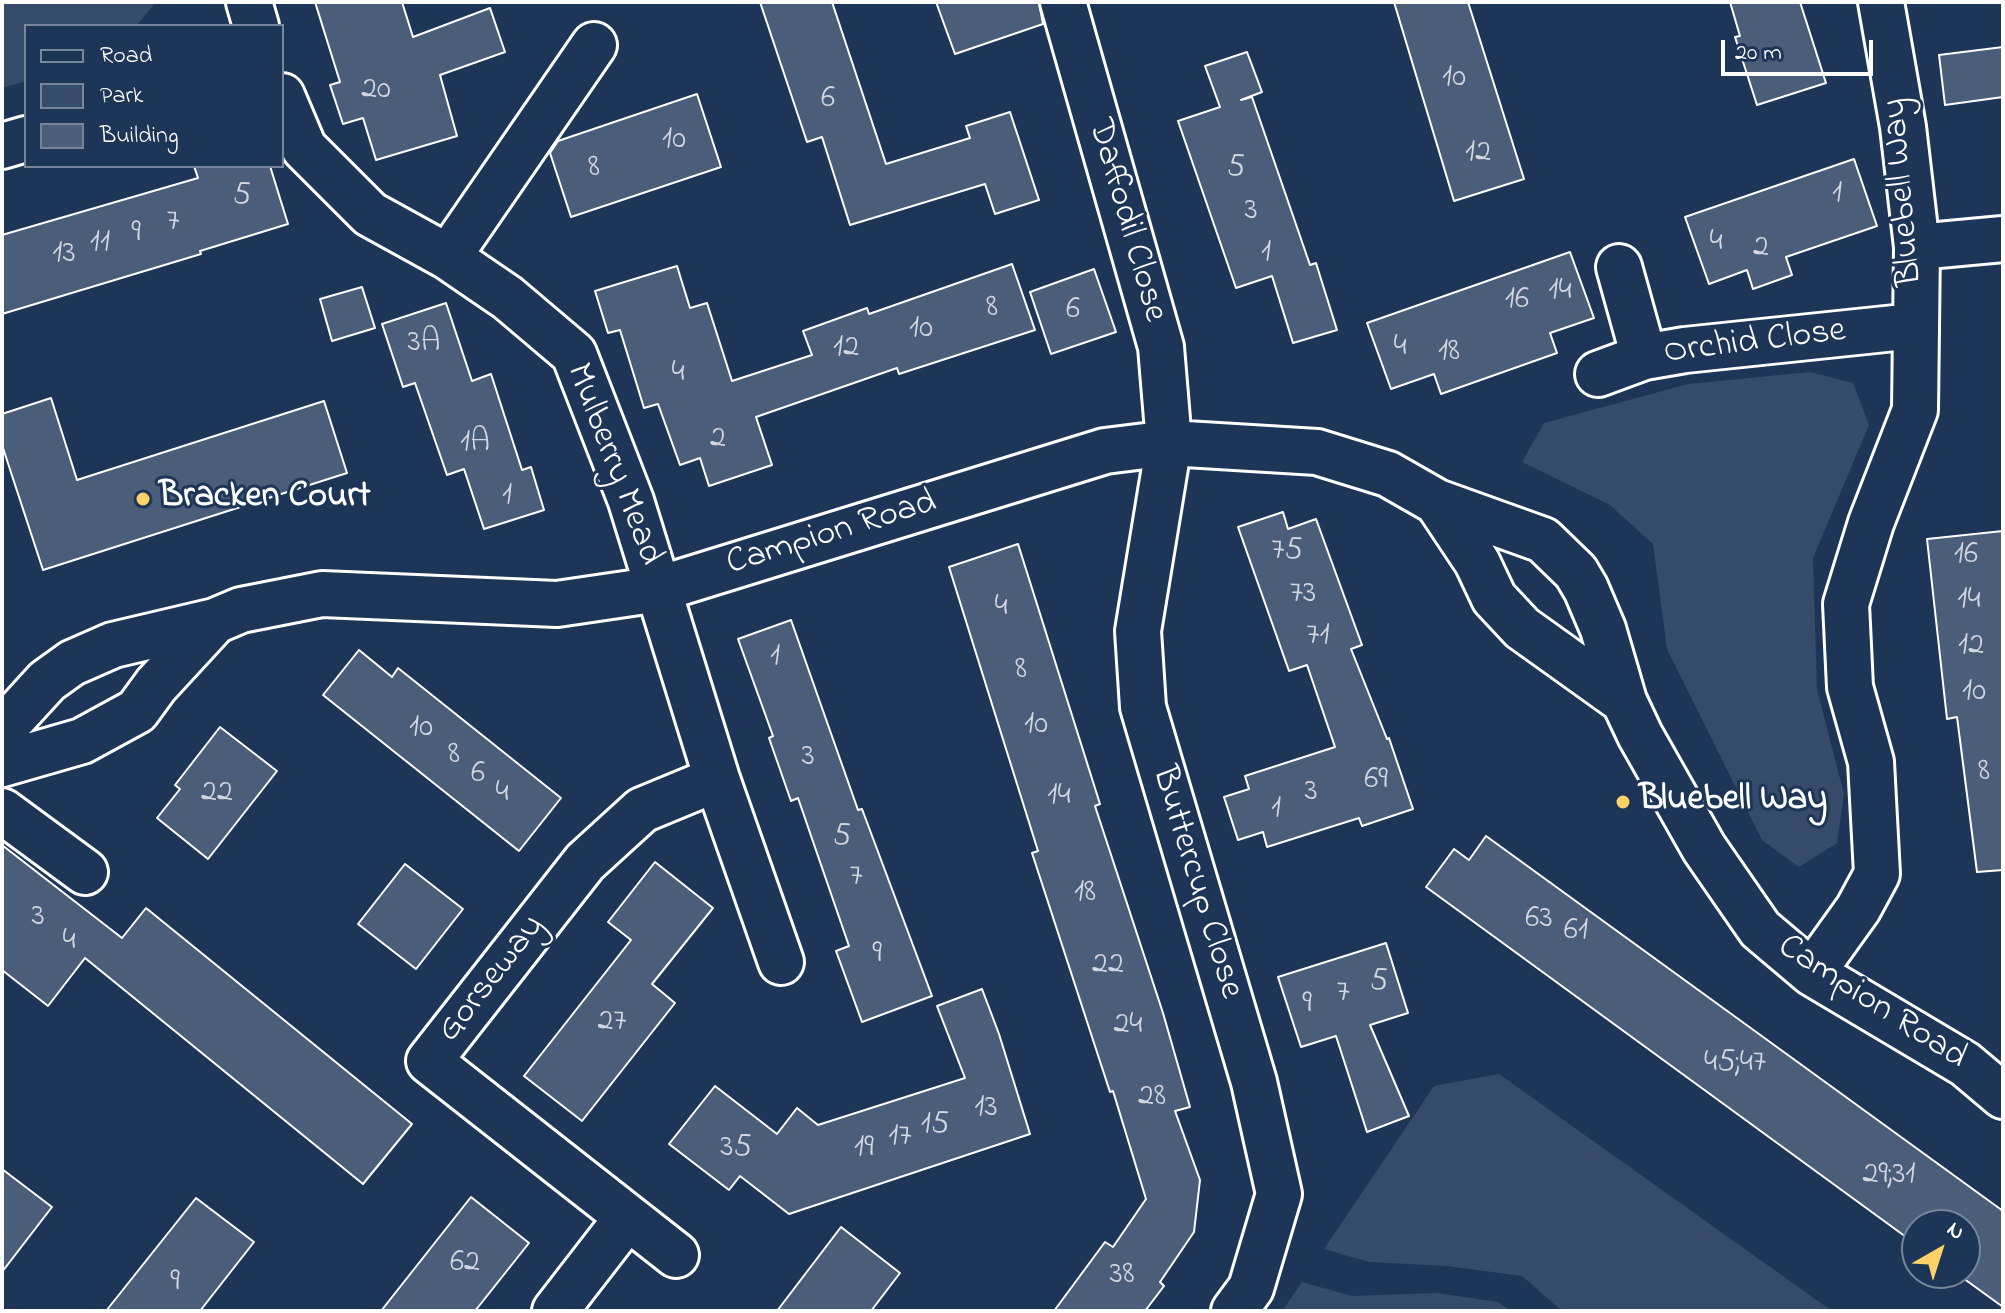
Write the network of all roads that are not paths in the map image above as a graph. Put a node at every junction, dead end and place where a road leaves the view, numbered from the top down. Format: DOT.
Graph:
graph roads {
  1 [pos="249,2"];
  2 [pos="1063,2"];
  3 [pos="1881,2"];
  4 [pos="255,24"];
  5 [pos="594,45"];
  6 [pos="284,101"];
  7 [pos="24,140"];
  8 [pos="2,146"];
  9 [pos="2003,239"];
  10 [pos="1917,247"];
  11 [pos="448,257"];
  12 [pos="1619,267"];
  13 [pos="1914,326"];
  14 [pos="1644,357"];
  15 [pos="1598,374"];
  16 [pos="1169,443"];
  17 [pos="1437,502"];
  18 [pos="659,589"];
  19 [pos="215,621"];
  20 [pos="1624,701"];
  21 [pos="2,730"];
  22 [pos="2,764"];
  23 [pos="717,779"];
  24 [pos="2,811"];
  25 [pos="85,872"];
  26 [pos="781,962"];
  27 [pos="1812,973"];
  28 [pos="2003,1096"];
  29 [pos="627,1218"];
  30 [pos="676,1255"];
  31 [pos="555,1311"];
  32 [pos="1234,1311"];
  1 -- 4 [label="street"];
  2 -- 16 [label="street, Daffodil Close"];
  3 -- 10 [label="street, Bluebell Way"];
  5 -- 11 [label="street"];
  6 -- 11 [label="street, Mulberry Mead"];
  7 -- 8 [label="street"];
  9 -- 10 [label="street"];
  10 -- 13 [label="street, Bluebell Way"];
  11 -- 18 [label="street, Mulberry Mead"];
  12 -- 14 [label="street"];
  13 -- 14 [label="street, Orchid Close"];
  13 -- 27 [label="street, Bluebell Way"];
  14 -- 15 [label="street, Orchid Close"];
  16 -- 17 [label="street, Campion Road"];
  16 -- 18 [label="street, Campion Road"];
  16 -- 32 [label="street, Buttercup Close"];
  17 -- 20 [label="street, Campion Road"];
  17 -- 20 [label="street, Campion Road"];
  18 -- 19 [label="street, Campion Road"];
  18 -- 23 [label="street"];
  19 -- 21 [label="street, Campion Road"];
  19 -- 22 [label="street, Campion Road"];
  20 -- 27 [label="street, Campion Road"];
  23 -- 26 [label="street"];
  23 -- 29 [label="street, Gorseway"];
  24 -- 25 [label="street"];
  27 -- 28 [label="street, Campion Road"];
  29 -- 30 [label="street, Gorseway"];
  29 -- 31 [label="street"];
}
